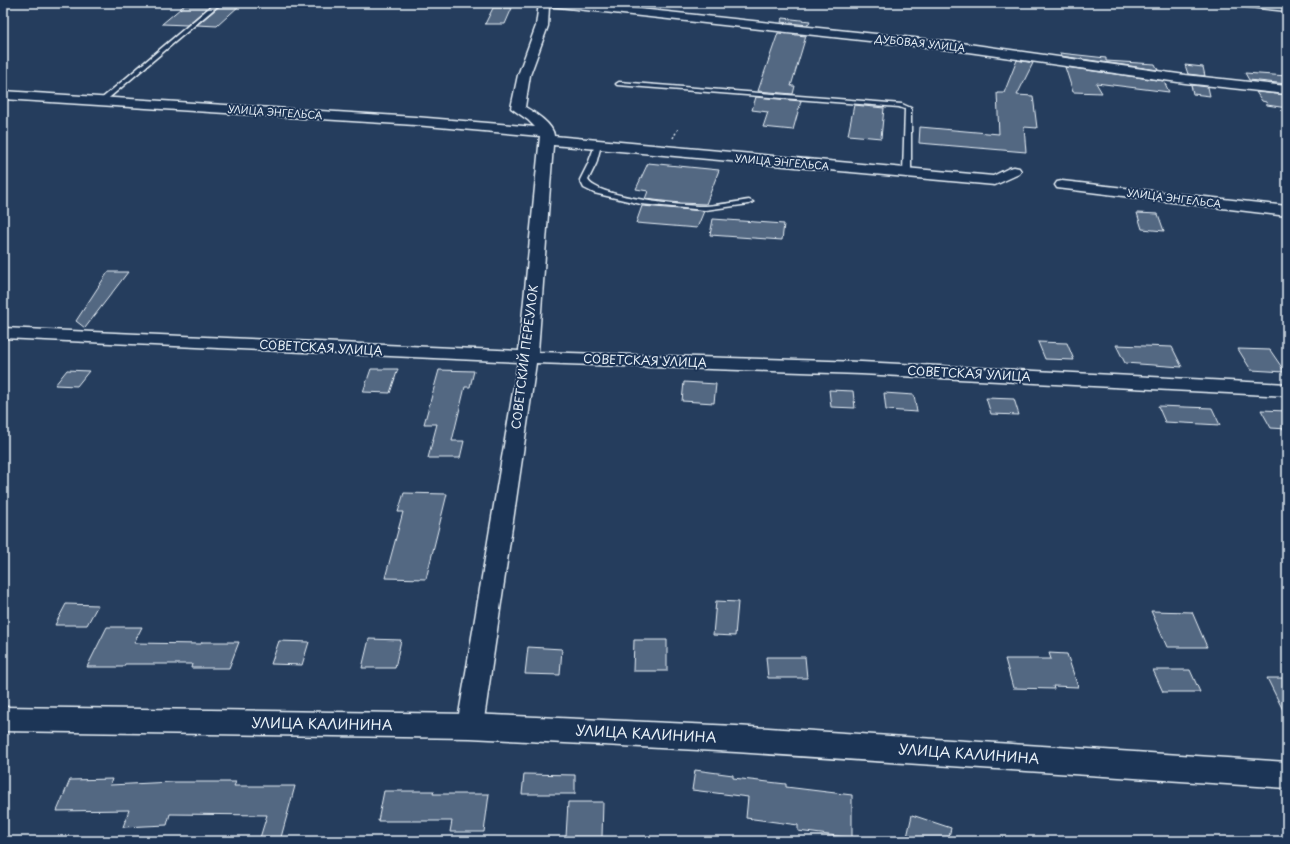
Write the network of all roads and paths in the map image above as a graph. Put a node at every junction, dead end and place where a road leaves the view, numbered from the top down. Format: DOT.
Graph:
graph roads {
  1 [pos="218,3"];
  2 [pos="544,3"];
  3 [pos="552,3"];
  4 [pos="1240,3"];
  5 [pos="1287,8"];
  6 [pos="619,84"];
  7 [pos="1287,90"];
  8 [pos="3,95"];
  9 [pos="102,101"];
  10 [pos="547,136"];
  11 [pos="598,145"];
  12 [pos="1014,171"];
  13 [pos="907,173"];
  14 [pos="1062,185"];
  15 [pos="749,202"];
  16 [pos="1287,211"];
  17 [pos="3,333"];
  18 [pos="528,357"];
  19 [pos="1287,390"];
  20 [pos="3,719"];
  21 [pos="470,726"];
  22 [pos="1287,775"];
  1 -- 9 [label="lane"];
  2 -- 10 [label="street"];
  3 -- 7 [label="street, ДУБОВАЯ УЛИЦА"];
  4 -- 5 [label="street"];
  6 -- 13 [label="lane"];
  8 -- 9 [label="street, УЛИЦА ЭНГЕЛЬСА"];
  9 -- 10 [label="street, УЛИЦА ЭНГЕЛЬСА"];
  10 -- 11 [label="street, УЛИЦА ЭНГЕЛЬСА"];
  10 -- 18 [label="street, СОВЕТСКИЙ ПЕРЕУЛОК"];
  11 -- 13 [label="street, УЛИЦА ЭНГЕЛЬСА"];
  11 -- 15 [label="lane"];
  12 -- 13 [label="street, УЛИЦА ЭНГЕЛЬСА"];
  14 -- 16 [label="street, УЛИЦА ЭНГЕЛЬСА"];
  17 -- 18 [label="street, СОВЕТСКАЯ УЛИЦА"];
  18 -- 19 [label="street, СОВЕТСКАЯ УЛИЦА"];
  18 -- 21 [label="street, СОВЕТСКИЙ ПЕРЕУЛОК"];
  20 -- 21 [label="street, УЛИЦА КАЛИНИНА"];
  21 -- 22 [label="street, УЛИЦА КАЛИНИНА"];
}
